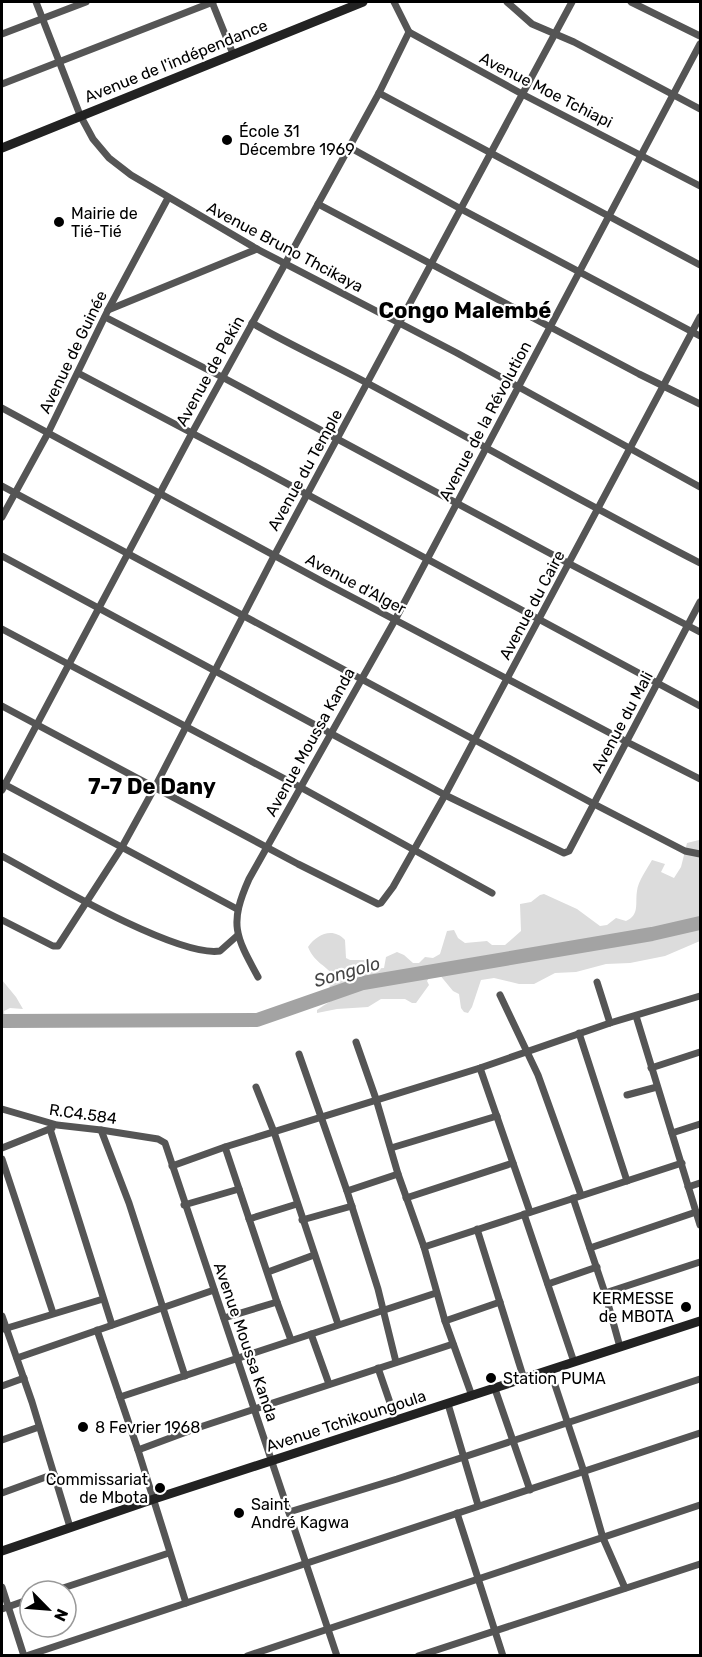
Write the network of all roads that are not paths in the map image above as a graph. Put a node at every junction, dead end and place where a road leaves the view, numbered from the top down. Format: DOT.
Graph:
graph roads {
  1 [pos="36,2"];
  2 [pos="86,2"];
  3 [pos="212,2"];
  4 [pos="363,2"];
  5 [pos="394,2"];
  6 [pos="507,2"];
  7 [pos="572,2"];
  8 [pos="631,2"];
  9 [pos="43,18"];
  10 [pos="409,32"];
  11 [pos="2,34"];
  12 [pos="555,35"];
  13 [pos="700,36"];
  14 [pos="700,44"];
  15 [pos="232,54"];
  16 [pos="60,61"];
  17 [pos="2,84"];
  18 [pos="379,93"];
  19 [pos="524,95"];
  20 [pos="673,95"];
  21 [pos="700,109"];
  22 [pos="81,115"];
  23 [pos="349,147"];
  24 [pos="2,148"];
  25 [pos="492,153"];
  26 [pos="642,154"];
  27 [pos="700,186"];
  28 [pos="168,198"];
  29 [pos="318,204"];
  30 [pos="461,209"];
  31 [pos="609,216"];
  32 [pos="257,249"];
  33 [pos="432,263"];
  34 [pos="285,264"];
  35 [pos="700,265"];
  36 [pos="580,271"];
  37 [pos="106,313"];
  38 [pos="700,317"];
  39 [pos="252,323"];
  40 [pos="399,324"];
  41 [pos="550,327"];
  42 [pos="693,331"];
  43 [pos="700,336"];
  44 [pos="78,373"];
  45 [pos="222,376"];
  46 [pos="368,383"];
  47 [pos="663,385"];
  48 [pos="518,387"];
  49 [pos="700,404"];
  50 [pos="2,408"];
  51 [pos="48,433"];
  52 [pos="192,433"];
  53 [pos="338,439"];
  54 [pos="486,448"];
  55 [pos="631,449"];
  56 [pos="2,486"];
  57 [pos="700,487"];
  58 [pos="15,494"];
  59 [pos="307,494"];
  60 [pos="161,495"];
  61 [pos="457,504"];
  62 [pos="598,509"];
  63 [pos="2,518"];
  64 [pos="128,555"];
  65 [pos="2,556"];
  66 [pos="274,556"];
  67 [pos="427,559"];
  68 [pos="568,563"];
  69 [pos="700,563"];
  70 [pos="700,602"];
  71 [pos="98,609"];
  72 [pos="244,616"];
  73 [pos="540,619"];
  74 [pos="395,620"];
  75 [pos="689,626"];
  76 [pos="2,629"];
  77 [pos="700,632"];
  78 [pos="68,664"];
  79 [pos="214,671"];
  80 [pos="360,680"];
  81 [pos="508,680"];
  82 [pos="658,684"];
  83 [pos="2,706"];
  84 [pos="700,706"];
  85 [pos="37,724"];
  86 [pos="185,727"];
  87 [pos="331,732"];
  88 [pos="475,740"];
  89 [pos="627,742"];
  90 [pos="700,779"];
  91 [pos="3,786"];
  92 [pos="155,787"];
  93 [pos="300,787"];
  94 [pos="445,795"];
  95 [pos="594,804"];
  96 [pos="267,846"];
  97 [pos="122,847"];
  98 [pos="414,850"];
  99 [pos="700,854"];
  100 [pos="2,856"];
  101 [pos="492,893"];
  102 [pos="87,902"];
  103 [pos="237,909"];
  104 [pos="2,920"];
  105 [pos="238,935"];
  106 [pos="258,977"];
  107 [pos="597,982"];
  108 [pos="500,995"];
  109 [pos="700,996"];
  110 [pos="636,1016"];
  111 [pos="610,1023"];
  112 [pos="579,1033"];
  113 [pos="356,1042"];
  114 [pos="528,1051"];
  115 [pos="700,1052"];
  116 [pos="299,1054"];
  117 [pos="480,1068"];
  118 [pos="651,1068"];
  119 [pos="256,1087"];
  120 [pos="657,1087"];
  121 [pos="627,1095"];
  122 [pos="376,1099"];
  123 [pos="2,1109"];
  124 [pos="497,1116"];
  125 [pos="320,1118"];
  126 [pos="700,1124"];
  127 [pos="53,1127"];
  128 [pos="101,1130"];
  129 [pos="274,1132"];
  130 [pos="672,1133"];
  131 [pos="162,1141"];
  132 [pos="225,1147"];
  133 [pos="2,1148"];
  134 [pos="391,1148"];
  135 [pos="2,1159"];
  136 [pos="513,1163"];
  137 [pos="682,1163"];
  138 [pos="172,1166"];
  139 [pos="398,1174"];
  140 [pos="627,1181"];
  141 [pos="700,1183"];
  142 [pos="688,1186"];
  143 [pos="239,1189"];
  144 [pos="347,1191"];
  145 [pos="581,1195"];
  146 [pos="406,1198"];
  147 [pos="573,1198"];
  148 [pos="297,1204"];
  149 [pos="184,1205"];
  150 [pos="352,1206"];
  151 [pos="696,1212"];
  152 [pos="527,1213"];
  153 [pos="249,1219"];
  154 [pos="302,1220"];
  155 [pos="700,1225"];
  156 [pos="477,1229"];
  157 [pos="424,1246"];
  158 [pos="590,1248"];
  159 [pos="314,1255"];
  160 [pos="700,1262"];
  161 [pos="597,1267"];
  162 [pos="268,1272"];
  163 [pos="548,1284"];
  164 [pos="214,1290"];
  165 [pos="436,1293"];
  166 [pos="605,1293"];
  167 [pos="103,1299"];
  168 [pos="277,1302"];
  169 [pos="500,1302"];
  170 [pos="162,1309"];
  171 [pos="382,1310"];
  172 [pos="53,1313"];
  173 [pos="2,1316"];
  174 [pos="224,1318"];
  175 [pos="445,1321"];
  176 [pos="700,1321"];
  177 [pos="339,1324"];
  178 [pos="112,1325"];
  179 [pos="4,1329"];
  180 [pos="97,1330"];
  181 [pos="311,1334"];
  182 [pos="291,1340"];
  183 [pos="453,1344"];
  184 [pos="620,1347"];
  185 [pos="17,1358"];
  186 [pos="237,1360"];
  187 [pos="396,1362"];
  188 [pos="573,1362"];
  189 [pos="378,1368"];
  190 [pos="550,1370"];
  191 [pos="184,1376"];
  192 [pos="24,1378"];
  193 [pos="524,1378"];
  194 [pos="700,1379"];
  195 [pos="329,1384"];
  196 [pos="2,1386"];
  197 [pos="495,1389"];
  198 [pos="472,1396"];
  199 [pos="120,1397"];
  200 [pos="448,1404"];
  201 [pos="254,1410"];
  202 [pos="396,1420"];
  203 [pos="567,1421"];
  204 [pos="39,1427"];
  205 [pos="700,1433"];
  206 [pos="2,1440"];
  207 [pos="513,1440"];
  208 [pos="138,1450"];
  209 [pos="463,1457"];
  210 [pos="272,1461"];
  211 [pos="584,1472"];
  212 [pos="54,1474"];
  213 [pos="530,1490"];
  214 [pos="2,1493"];
  215 [pos="154,1499"];
  216 [pos="478,1505"];
  217 [pos="700,1505"];
  218 [pos="289,1512"];
  219 [pos="457,1513"];
  220 [pos="70,1527"];
  221 [pos="603,1538"];
  222 [pos="2,1551"];
  223 [pos="170,1552"];
  224 [pos="308,1563"];
  225 [pos="700,1564"];
  226 [pos="479,1579"];
  227 [pos="78,1583"];
  228 [pos="2,1587"];
  229 [pos="625,1588"];
  230 [pos="186,1603"];
  231 [pos="5,1608"];
  232 [pos="328,1628"];
  233 [pos="495,1631"];
  234 [pos="25,1656"];
  235 [pos="247,1656"];
  236 [pos="337,1656"];
  237 [pos="418,1656"];
  238 [pos="503,1656"];
  1 -- 9 [label="street, Avenue Bruno Thcikaya"];
  2 -- 9 [label="street"];
  3 -- 15 [label="street"];
  3 -- 16 [label="street"];
  4 -- 15 [label="street, Avenue de l'indépendance"];
  5 -- 10 [label="street"];
  6 -- 12 [label="street"];
  7 -- 12 [label="street, Avenue du Temple"];
  8 -- 13 [label="street"];
  9 -- 11 [label="street"];
  9 -- 16 [label="street, Avenue Bruno Thcikaya"];
  10 -- 18 [label="street, Avenue de Pekin"];
  10 -- 19 [label="street, Avenue Moe Tchiapi"];
  12 -- 19 [label="street, Avenue du Temple"];
  12 -- 20 [label="street"];
  14 -- 20 [label="street, Avenue de la Révolution"];
  15 -- 22 [label="street, Avenue de l'indépendance"];
  16 -- 17 [label="street"];
  16 -- 22 [label="street, Avenue Bruno Thcikaya"];
  18 -- 23 [label="street, Avenue de Pekin"];
  18 -- 25 [label="street"];
  19 -- 25 [label="street, Avenue du Temple"];
  19 -- 26 [label="street, Avenue Moe Tchiapi"];
  20 -- 21 [label="street"];
  20 -- 26 [label="street, Avenue de la Révolution"];
  22 -- 24 [label="street, Avenue de l'indépendance"];
  22 -- 28 [label="street, Avenue Bruno Thcikaya"];
  23 -- 29 [label="street, Avenue de Pekin"];
  23 -- 30 [label="street"];
  25 -- 30 [label="street, Avenue du Temple"];
  25 -- 31 [label="street"];
  26 -- 27 [label="street, Avenue Moe Tchiapi"];
  26 -- 31 [label="street, Avenue de la Révolution"];
  28 -- 32 [label="street, Avenue Bruno Thcikaya"];
  28 -- 37 [label="street, Avenue de Guinée"];
  29 -- 33 [label="street"];
  29 -- 34 [label="street, Avenue de Pekin"];
  30 -- 33 [label="street, Avenue du Temple"];
  30 -- 36 [label="street"];
  31 -- 35 [label="street"];
  31 -- 36 [label="street, Avenue de la Révolution"];
  32 -- 34 [label="street, Avenue Bruno Thcikaya"];
  32 -- 37 [label="street"];
  33 -- 40 [label="street, Avenue du Temple"];
  33 -- 41 [label="street"];
  34 -- 39 [label="street, Avenue de Pekin"];
  34 -- 40 [label="street, Avenue Bruno Thcikaya"];
  36 -- 41 [label="street, Avenue de la Révolution"];
  36 -- 42 [label="street"];
  37 -- 44 [label="street, Avenue de Guinée"];
  37 -- 45 [label="street"];
  38 -- 42 [label="street, Avenue du Caire"];
  39 -- 45 [label="street, Avenue de Pekin"];
  39 -- 46 [label="street"];
  40 -- 46 [label="street, Avenue du Temple"];
  40 -- 48 [label="street, Avenue Bruno Thcikaya"];
  41 -- 47 [label="street"];
  41 -- 48 [label="street, Avenue de la Révolution"];
  42 -- 43 [label="street"];
  42 -- 47 [label="street, Avenue du Caire"];
  44 -- 51 [label="street, Avenue de Guinée"];
  44 -- 52 [label="street"];
  45 -- 52 [label="street, Avenue de Pekin"];
  45 -- 53 [label="street"];
  46 -- 53 [label="street, Avenue du Temple"];
  46 -- 54 [label="street"];
  47 -- 49 [label="street"];
  47 -- 55 [label="street, Avenue du Caire"];
  48 -- 54 [label="street, Avenue de la Révolution"];
  48 -- 55 [label="street, Avenue Bruno Thcikaya"];
  50 -- 51 [label="street, Avenue d'Alger"];
  51 -- 58 [label="street, Avenue de Guinée"];
  51 -- 60 [label="street, Avenue d'Alger"];
  52 -- 59 [label="street"];
  52 -- 60 [label="street, Avenue de Pekin"];
  53 -- 59 [label="street, Avenue du Temple"];
  53 -- 61 [label="street"];
  54 -- 61 [label="street, Avenue de la Révolution"];
  54 -- 62 [label="street"];
  55 -- 57 [label="street, Avenue Bruno Thcikaya"];
  55 -- 62 [label="street, Avenue du Caire"];
  56 -- 58 [label="street"];
  58 -- 63 [label="street, Avenue de Guinée"];
  58 -- 64 [label="street"];
  59 -- 66 [label="street, Avenue du Temple"];
  59 -- 67 [label="street"];
  60 -- 64 [label="street, Avenue de Pekin"];
  60 -- 66 [label="street, Avenue d'Alger"];
  61 -- 67 [label="street, Avenue de la Révolution"];
  61 -- 68 [label="street"];
  62 -- 68 [label="street, Avenue du Caire"];
  62 -- 69 [label="street"];
  64 -- 71 [label="street, Avenue de Pekin"];
  64 -- 72 [label="street"];
  65 -- 71 [label="street"];
  66 -- 72 [label="street, Avenue du Temple"];
  66 -- 74 [label="street, Avenue d'Alger"];
  67 -- 73 [label="street"];
  67 -- 74 [label="street, Avenue de la Révolution"];
  68 -- 73 [label="street, Avenue du Caire"];
  68 -- 75 [label="street"];
  70 -- 75 [label="street, Avenue du Mali"];
  71 -- 78 [label="street, Avenue de Pekin"];
  71 -- 79 [label="street"];
  72 -- 79 [label="street, Avenue du Temple"];
  72 -- 80 [label="street"];
  73 -- 81 [label="street, Avenue du Caire"];
  73 -- 82 [label="street"];
  74 -- 80 [label="street, Avenue Moussa Kanda"];
  74 -- 81 [label="street, Avenue d'Alger"];
  75 -- 77 [label="street"];
  75 -- 82 [label="street, Avenue du Mali"];
  76 -- 78 [label="street"];
  78 -- 85 [label="street, Avenue de Pekin"];
  78 -- 86 [label="street"];
  79 -- 86 [label="street, Avenue du Temple"];
  79 -- 87 [label="street"];
  80 -- 87 [label="street, Avenue Moussa Kanda"];
  80 -- 88 [label="street"];
  81 -- 88 [label="street, Avenue du Caire"];
  81 -- 89 [label="street, Avenue d'Alger"];
  82 -- 84 [label="street"];
  82 -- 89 [label="street, Avenue du Mali"];
  83 -- 85 [label="street"];
  85 -- 91 [label="street, Avenue de Pekin"];
  85 -- 92 [label="street"];
  86 -- 92 [label="street, Avenue du Temple"];
  86 -- 93 [label="street"];
  87 -- 93 [label="street, Avenue Moussa Kanda"];
  87 -- 94 [label="street"];
  88 -- 94 [label="street, Avenue du Caire"];
  88 -- 95 [label="street"];
  89 -- 90 [label="street, Avenue d'Alger"];
  89 -- 95 [label="street, Avenue du Mali"];
  91 -- 97 [label="street"];
  92 -- 96 [label="street"];
  92 -- 97 [label="street, Avenue du Temple"];
  93 -- 96 [label="street, Avenue Moussa Kanda"];
  93 -- 98 [label="street"];
  94 -- 95 [label="street, Avenue du Mali"];
  94 -- 98 [label="street, Avenue du Caire"];
  95 -- 99 [label="street"];
  96 -- 98 [label="street, Avenue du Caire"];
  96 -- 103 [label="street, Avenue Moussa Kanda"];
  97 -- 102 [label="street, Avenue du Temple"];
  97 -- 103 [label="street"];
  98 -- 101 [label="street"];
  100 -- 102 [label="street"];
  102 -- 104 [label="street, Avenue du Temple"];
  102 -- 105 [label="street"];
  103 -- 105 [label="street"];
  105 -- 106 [label="street"];
  107 -- 111 [label="street"];
  108 -- 114 [label="street"];
  109 -- 110 [label="street"];
  110 -- 111 [label="street"];
  110 -- 118 [label="street"];
  111 -- 112 [label="street"];
  112 -- 114 [label="street"];
  112 -- 140 [label="street"];
  113 -- 122 [label="street"];
  114 -- 117 [label="street"];
  114 -- 145 [label="street"];
  115 -- 118 [label="street"];
  116 -- 125 [label="street"];
  117 -- 122 [label="street"];
  117 -- 124 [label="street"];
  118 -- 120 [label="street"];
  119 -- 129 [label="street"];
  120 -- 121 [label="street"];
  120 -- 130 [label="street"];
  122 -- 125 [label="street"];
  122 -- 134 [label="street"];
  123 -- 127 [label="street, R.C4.584"];
  124 -- 134 [label="street"];
  124 -- 136 [label="street"];
  125 -- 129 [label="street"];
  125 -- 144 [label="street"];
  126 -- 130 [label="street"];
  127 -- 128 [label="street, R.C4.584"];
  127 -- 133 [label="street"];
  127 -- 167 [label="street"];
  128 -- 131 [label="street, R.C4.584"];
  128 -- 170 [label="street"];
  129 -- 132 [label="street"];
  129 -- 148 [label="street"];
  130 -- 137 [label="street"];
  131 -- 138 [label="street, Avenue Moussa Kanda"];
  132 -- 138 [label="street"];
  132 -- 143 [label="street"];
  134 -- 139 [label="street"];
  135 -- 172 [label="street"];
  136 -- 146 [label="street"];
  136 -- 152 [label="street"];
  137 -- 140 [label="street"];
  137 -- 142 [label="street"];
  138 -- 149 [label="street, Avenue Moussa Kanda"];
  139 -- 144 [label="street"];
  139 -- 146 [label="street"];
  140 -- 145 [label="street"];
  141 -- 142 [label="street"];
  142 -- 151 [label="street"];
  143 -- 149 [label="street"];
  143 -- 153 [label="street"];
  144 -- 150 [label="street"];
  145 -- 147 [label="street"];
  146 -- 157 [label="street"];
  147 -- 152 [label="street"];
  147 -- 158 [label="street"];
  148 -- 153 [label="street"];
  148 -- 154 [label="street"];
  149 -- 164 [label="street, Avenue Moussa Kanda"];
  150 -- 154 [label="street"];
  150 -- 171 [label="street"];
  151 -- 155 [label="street"];
  151 -- 158 [label="street"];
  152 -- 156 [label="street"];
  152 -- 163 [label="street"];
  153 -- 162 [label="street"];
  154 -- 159 [label="street"];
  156 -- 157 [label="street"];
  156 -- 169 [label="street"];
  157 -- 165 [label="street"];
  158 -- 161 [label="street"];
  159 -- 162 [label="street"];
  159 -- 177 [label="street"];
  160 -- 166 [label="street"];
  161 -- 163 [label="street"];
  161 -- 166 [label="street"];
  162 -- 168 [label="street"];
  163 -- 188 [label="street"];
  164 -- 170 [label="street"];
  164 -- 174 [label="street, Avenue Moussa Kanda"];
  165 -- 171 [label="street"];
  165 -- 175 [label="street"];
  166 -- 184 [label="street"];
  167 -- 172 [label="street"];
  167 -- 178 [label="street"];
  168 -- 174 [label="street"];
  168 -- 182 [label="street"];
  169 -- 175 [label="street"];
  169 -- 193 [label="street"];
  170 -- 178 [label="street"];
  170 -- 191 [label="street"];
  171 -- 177 [label="street"];
  171 -- 187 [label="street"];
  172 -- 179 [label="street"];
  173 -- 179 [label="street"];
  174 -- 186 [label="street, Avenue Moussa Kanda"];
  175 -- 183 [label="street"];
  176 -- 184 [label="street, Avenue Tchikoungoula"];
  177 -- 181 [label="street"];
  178 -- 180 [label="street"];
  179 -- 185 [label="street"];
  180 -- 185 [label="street"];
  180 -- 199 [label="street"];
  181 -- 182 [label="street"];
  181 -- 195 [label="street"];
  182 -- 186 [label="street"];
  183 -- 187 [label="street"];
  183 -- 198 [label="street"];
  184 -- 188 [label="street, Avenue Tchikoungoula"];
  185 -- 192 [label="street"];
  186 -- 191 [label="street"];
  186 -- 201 [label="street, Avenue Moussa Kanda"];
  187 -- 189 [label="street"];
  188 -- 190 [label="street, Avenue Tchikoungoula"];
  189 -- 195 [label="street"];
  189 -- 202 [label="street"];
  190 -- 193 [label="street, Avenue Tchikoungoula"];
  190 -- 203 [label="street"];
  191 -- 199 [label="street"];
  192 -- 196 [label="street"];
  192 -- 204 [label="street"];
  193 -- 197 [label="street, Avenue Tchikoungoula"];
  194 -- 203 [label="street"];
  195 -- 201 [label="street"];
  197 -- 198 [label="street, Avenue Tchikoungoula"];
  197 -- 207 [label="street"];
  198 -- 200 [label="street, Avenue Tchikoungoula"];
  199 -- 208 [label="street"];
  200 -- 202 [label="street, Avenue Tchikoungoula"];
  200 -- 209 [label="street"];
  201 -- 208 [label="street"];
  201 -- 210 [label="street, Avenue Moussa Kanda"];
  202 -- 210 [label="street, Avenue Tchikoungoula"];
  203 -- 207 [label="street"];
  203 -- 211 [label="street"];
  204 -- 206 [label="street"];
  204 -- 212 [label="street"];
  205 -- 211 [label="street"];
  207 -- 209 [label="street"];
  207 -- 213 [label="street"];
  208 -- 215 [label="street"];
  209 -- 216 [label="street"];
  209 -- 218 [label="street"];
  210 -- 215 [label="street, Avenue Tchikoungoula"];
  210 -- 218 [label="street, Avenue Moussa Kanda"];
  211 -- 213 [label="street"];
  211 -- 221 [label="street"];
  212 -- 214 [label="street"];
  212 -- 220 [label="street"];
  213 -- 216 [label="street"];
  215 -- 220 [label="street, Avenue Tchikoungoula"];
  215 -- 223 [label="street"];
  216 -- 219 [label="street"];
  217 -- 221 [label="street"];
  218 -- 224 [label="street, Avenue Moussa Kanda"];
  219 -- 224 [label="street"];
  219 -- 226 [label="street"];
  220 -- 222 [label="street, Avenue Tchikoungoula"];
  221 -- 226 [label="street"];
  221 -- 229 [label="street"];
  223 -- 227 [label="street"];
  223 -- 230 [label="street"];
  224 -- 230 [label="street"];
  224 -- 232 [label="street, Avenue Moussa Kanda"];
  225 -- 229 [label="street"];
  226 -- 232 [label="street"];
  226 -- 233 [label="street"];
  228 -- 231 [label="street"];
  229 -- 233 [label="street"];
  230 -- 234 [label="street"];
  231 -- 234 [label="street"];
  232 -- 235 [label="street"];
  232 -- 236 [label="street, Avenue Moussa Kanda"];
  233 -- 237 [label="street"];
  233 -- 238 [label="street"];
}
